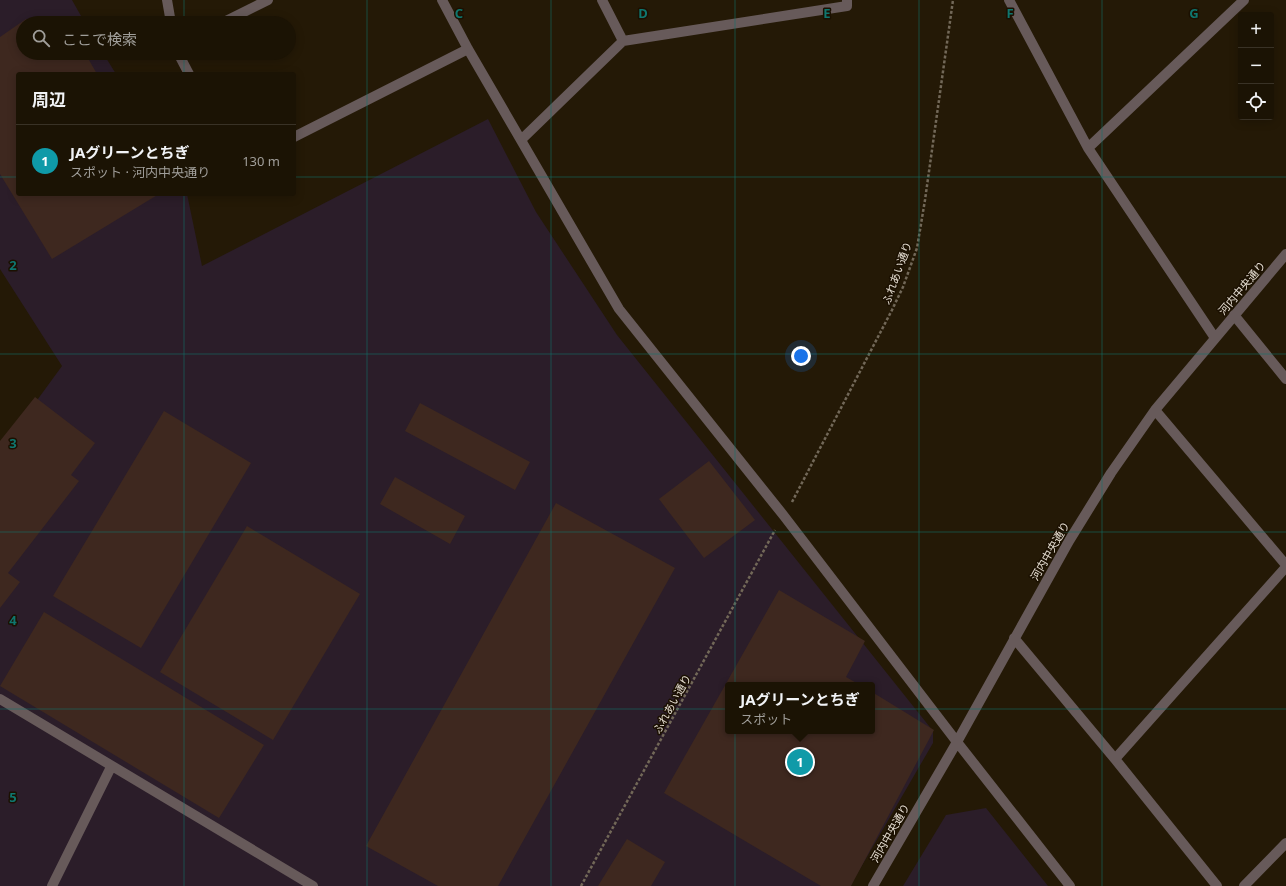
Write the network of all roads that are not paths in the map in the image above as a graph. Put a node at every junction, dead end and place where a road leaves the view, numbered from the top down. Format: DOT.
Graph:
graph roads {
  1 [pos="167,0"];
  2 [pos="268,0"];
  3 [pos="442,0"];
  4 [pos="602,0"];
  5 [pos="847,0"];
  6 [pos="1009,0"];
  7 [pos="1244,0"];
  8 [pos="170,16"];
  9 [pos="236,16"];
  10 [pos="623,41"];
  11 [pos="468,49"];
  12 [pos="182,60"];
  13 [pos="188,72"];
  14 [pos="296,136"];
  15 [pos="521,140"];
  16 [pos="1088,148"];
  17 [pos="1286,254"];
  18 [pos="1234,315"];
  19 [pos="1215,338"];
  20 [pos="1286,379"];
  21 [pos="1155,410"];
  22 [pos="1286,566"];
  23 [pos="1014,638"];
  24 [pos="0,699"];
  25 [pos="957,742"];
  26 [pos="1115,759"];
  27 [pos="111,767"];
  28 [pos="1286,843"];
  29 [pos="52,886"];
  30 [pos="313,886"];
  31 [pos="873,886"];
  32 [pos="1070,886"];
  33 [pos="1217,886"];
  34 [pos="1244,886"];
  1 -- 8 [label="street"];
  2 -- 9 [label="street"];
  3 -- 11 [label="street"];
  4 -- 10 [label="street"];
  5 -- 10 [label="street"];
  6 -- 16 [label="street"];
  7 -- 16 [label="street"];
  10 -- 15 [label="street"];
  11 -- 14 [label="street"];
  11 -- 15 [label="street"];
  12 -- 13 [label="street"];
  15 -- 25 [label="street"];
  16 -- 19 [label="street"];
  17 -- 18 [label="street, 河内中央通り"];
  18 -- 19 [label="street, 河内中央通り"];
  18 -- 20 [label="street"];
  19 -- 21 [label="street, 河内中央通り"];
  21 -- 22 [label="street"];
  21 -- 23 [label="street, 河内中央通り"];
  22 -- 26 [label="street"];
  23 -- 25 [label="street, 河内中央通り"];
  23 -- 26 [label="street"];
  24 -- 27 [label="street"];
  25 -- 31 [label="street, 河内中央通り"];
  25 -- 32 [label="street"];
  26 -- 33 [label="street"];
  27 -- 29 [label="street"];
  27 -- 30 [label="street"];
  28 -- 34 [label="street"];
}
